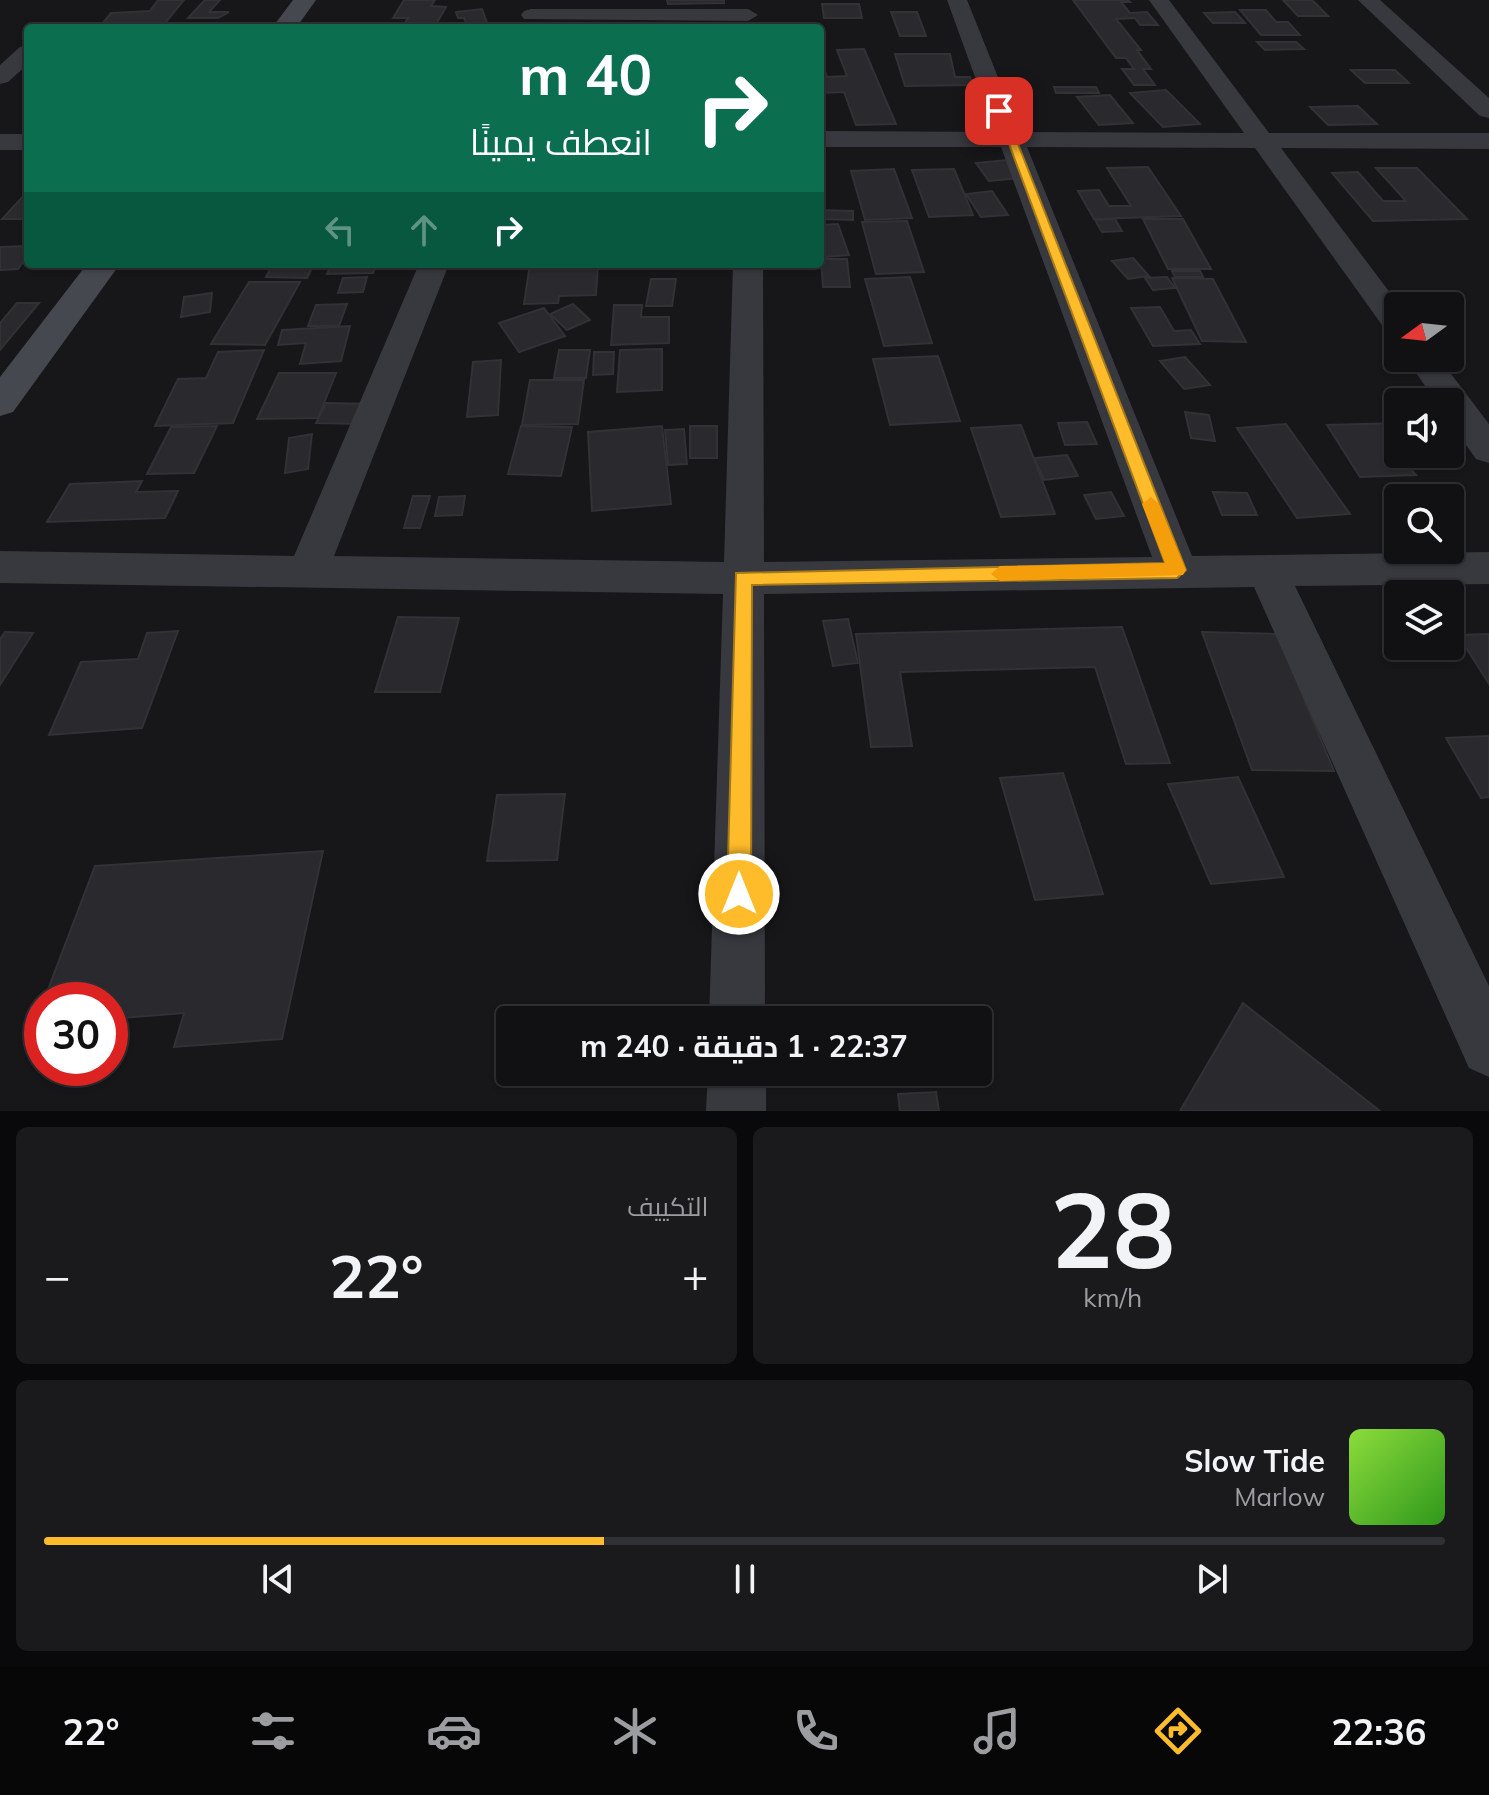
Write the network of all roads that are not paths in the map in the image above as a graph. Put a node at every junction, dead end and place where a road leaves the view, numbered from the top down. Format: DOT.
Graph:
graph roads {
  1 [pos="305,0"];
  2 [pos="957,0"];
  3 [pos="1159,0"];
  4 [pos="1368,0"];
  5 [pos="531,14"];
  6 [pos="748,14"];
  7 [pos="287,24"];
  8 [pos="23,41"];
  9 [pos="0,77"];
  10 [pos="1489,111"];
  11 [pos="824,139"];
  12 [pos="1010,139"];
  13 [pos="1263,140"];
  14 [pos="1489,141"];
  15 [pos="0,142"];
  16 [pos="24,142"];
  17 [pos="101,268"];
  18 [pos="432,268"];
  19 [pos="748,268"];
  20 [pos="1384,306"];
  21 [pos="1432,372"];
  22 [pos="0,403"];
  23 [pos="1489,450"];
  24 [pos="0,567"];
  25 [pos="1489,568"];
  26 [pos="1177,570"];
  27 [pos="1267,570"];
  28 [pos="307,573"];
  29 [pos="743,578"];
  30 [pos="737,1006"];
  31 [pos="1489,1048"];
  32 [pos="737,1086"];
  33 [pos="736,1111"];
  1 -- 7 [label="street"];
  2 -- 12 [label="street"];
  3 -- 13 [label="street"];
  4 -- 10 [label="street"];
  5 -- 6 [label="street"];
  8 -- 9 [label="street"];
  11 -- 12 [label="street"];
  12 -- 13 [label="street"];
  12 -- 26 [label="street"];
  13 -- 14 [label="street"];
  13 -- 20 [label="street"];
  15 -- 16 [label="street"];
  17 -- 22 [label="street"];
  18 -- 28 [label="street"];
  19 -- 29 [label="street"];
  21 -- 23 [label="street"];
  24 -- 28 [label="street"];
  25 -- 27 [label="street"];
  26 -- 27 [label="street"];
  26 -- 29 [label="street"];
  27 -- 31 [label="street"];
  28 -- 29 [label="street"];
  29 -- 30 [label="street"];
  32 -- 33 [label="street"];
}
